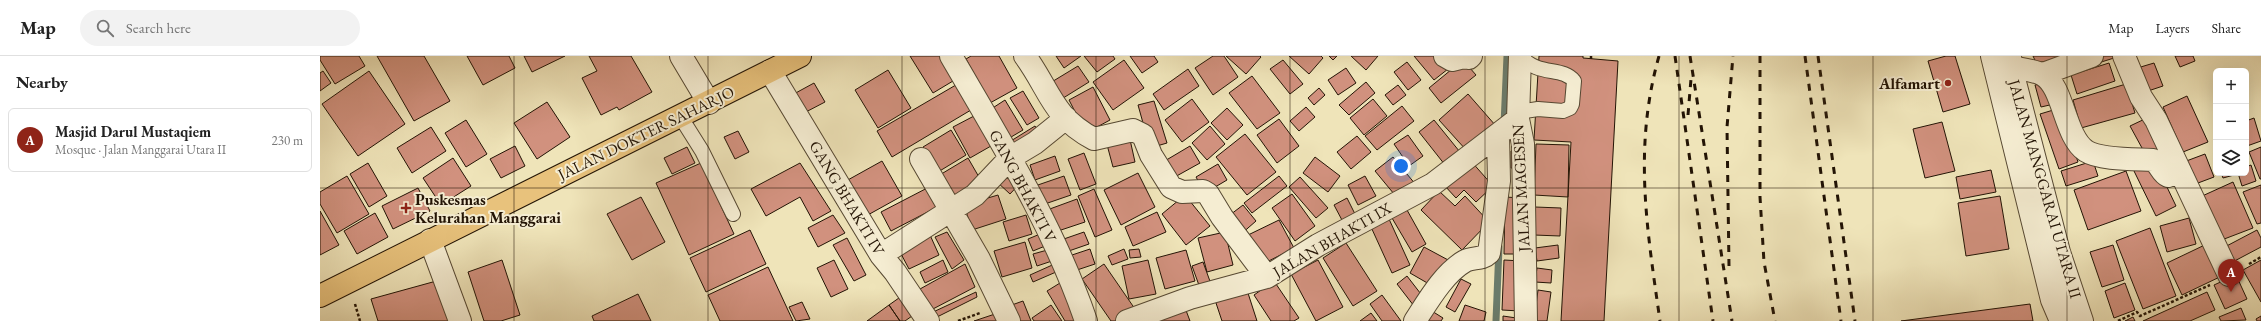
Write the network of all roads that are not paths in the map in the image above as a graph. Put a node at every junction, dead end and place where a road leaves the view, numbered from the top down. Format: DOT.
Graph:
graph roads {
  1 [pos="682,56"];
  2 [pos="800,56"];
  3 [pos="951,56"];
  4 [pos="1025,56"];
  5 [pos="1445,56"];
  6 [pos="1520,56"];
  7 [pos="1992,56"];
  8 [pos="2092,56"];
  9 [pos="2124,56"];
  10 [pos="1470,57"];
  11 [pos="2010,62"];
  12 [pos="770,71"];
  13 [pos="2042,74"];
  14 [pos="709,103"];
  15 [pos="680,116"];
  16 [pos="1066,118"];
  17 [pos="1509,125"];
  18 [pos="1010,158"];
  19 [pos="921,159"];
  20 [pos="2180,171"];
  21 [pos="952,211"];
  22 [pos="733,214"];
  23 [pos="430,240"];
  24 [pos="881,255"];
  25 [pos="2229,275"];
  26 [pos="1267,277"];
  27 [pos="320,296"];
  28 [pos="460,321"];
  29 [pos="928,321"];
  30 [pos="1009,321"];
  31 [pos="1086,321"];
  32 [pos="1127,321"];
  33 [pos="1415,321"];
  34 [pos="1526,321"];
  35 [pos="2061,321"];
  36 [pos="2082,321"];
  1 -- 14 [label="street"];
  2 -- 12 [label="main road, JALAN DOKTER SAHARJO"];
  3 -- 18 [label="street, GANG BHAKTI V"];
  4 -- 16 [label="street"];
  5 -- 10 [label="street"];
  6 -- 17 [label="street, JALAN MAGESEN"];
  6 -- 17 [label="lane"];
  7 -- 35 [label="street"];
  8 -- 13 [label="street"];
  9 -- 20 [label="street"];
  11 -- 13 [label="street"];
  11 -- 36 [label="street, JALAN MANGGARAI UTARA II"];
  12 -- 14 [label="main road, JALAN DOKTER SAHARJO"];
  12 -- 24 [label="street, GANG BHAKTI IV"];
  13 -- 20 [label="street"];
  14 -- 15 [label="main road, JALAN DOKTER SAHARJO"];
  15 -- 22 [label="lane"];
  15 -- 23 [label="main road, JALAN DOKTER SAHARJO"];
  16 -- 18 [label="street"];
  16 -- 26 [label="street"];
  17 -- 26 [label="street, JALAN BHAKTI IX"];
  17 -- 33 [label="street"];
  17 -- 34 [label="street, JALAN MAGESEN"];
  18 -- 21 [label="street"];
  18 -- 31 [label="street, GANG BHAKTI V"];
  19 -- 21 [label="street"];
  20 -- 25 [label="street"];
  21 -- 24 [label="street"];
  21 -- 30 [label="street"];
  23 -- 27 [label="main road, JALAN DOKTER SAHARJO"];
  23 -- 28 [label="street"];
  24 -- 29 [label="street, GANG BHAKTI IV"];
  26 -- 32 [label="street, JALAN BHAKTI IX"];
}
